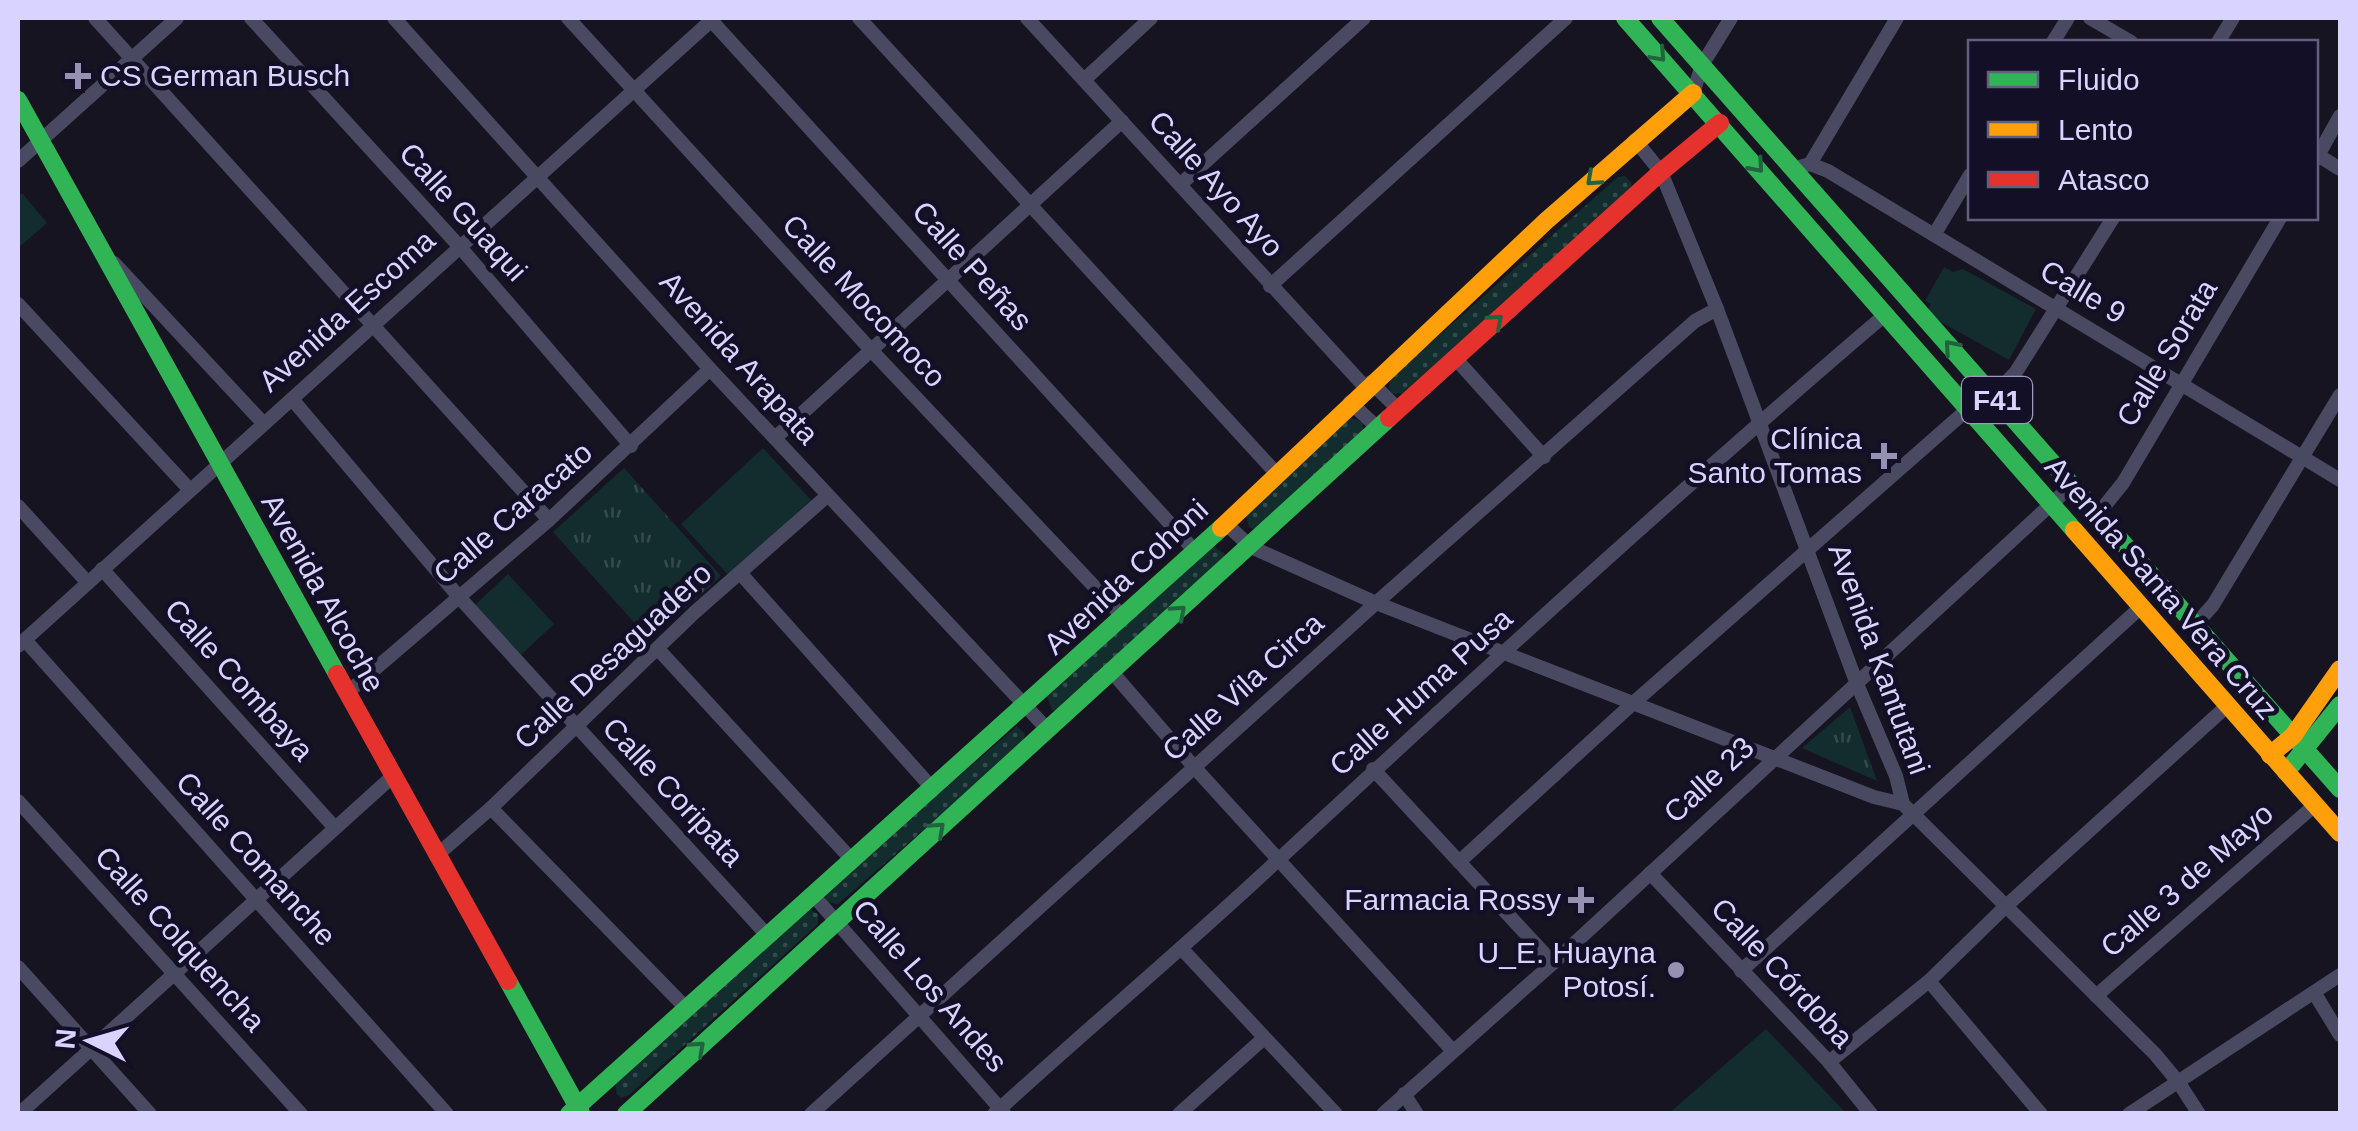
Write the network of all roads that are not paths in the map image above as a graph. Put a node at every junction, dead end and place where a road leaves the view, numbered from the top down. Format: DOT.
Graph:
graph roads {
  1 [pos="95,18"];
  2 [pos="177,18"];
  3 [pos="251,18"];
  4 [pos="394,18"];
  5 [pos="568,18"];
  6 [pos="711,18"];
  7 [pos="859,18"];
  8 [pos="1027,18"];
  9 [pos="1151,18"];
  10 [pos="1364,18"];
  11 [pos="1566,18"];
  12 [pos="1625,18"];
  13 [pos="1660,18"];
  14 [pos="1732,18"];
  15 [pos="1896,18"];
  16 [pos="2068,18"];
  17 [pos="2090,18"];
  18 [pos="2233,18"];
  19 [pos="2054,40"];
  20 [pos="2128,40"];
  21 [pos="2219,40"];
  22 [pos="133,57"];
  23 [pos="1702,65"];
  24 [pos="1084,80"];
  25 [pos="634,89"];
  26 [pos="1693,92"];
  27 [pos="18,100"];
  28 [pos="1739,107"];
  29 [pos="2340,116"];
  30 [pos="1122,122"];
  31 [pos="1720,124"];
  32 [pos="1635,140"];
  33 [pos="41,142"];
  34 [pos="2318,153"];
  35 [pos="18,161"];
  36 [pos="1802,167"];
  37 [pos="1661,172"];
  38 [pos="538,176"];
  39 [pos="1968,178"];
  40 [pos="1182,183"];
  41 [pos="1030,206"];
  42 [pos="2112,220"];
  43 [pos="2279,220"];
  44 [pos="1934,235"];
  45 [pos="460,248"];
  46 [pos="104,252"];
  47 [pos="948,281"];
  48 [pos="1270,286"];
  49 [pos="18,304"];
  50 [pos="1718,309"];
  51 [pos="2058,309"];
  52 [pos="1886,314"];
  53 [pos="374,325"];
  54 [pos="872,351"];
  55 [pos="1455,358"];
  56 [pos="710,369"];
  57 [pos="2180,383"];
  58 [pos="1368,384"];
  59 [pos="2340,395"];
  60 [pos="1993,396"];
  61 [pos="292,398"];
  62 [pos="1350,402"];
  63 [pos="1968,408"];
  64 [pos="1399,410"];
  65 [pos="1758,423"];
  66 [pos="264,424"];
  67 [pos="1378,429"];
  68 [pos="775,438"];
  69 [pos="631,446"];
  70 [pos="1544,457"];
  71 [pos="2303,457"];
  72 [pos="220,463"];
  73 [pos="1277,474"];
  74 [pos="2340,480"];
  75 [pos="2072,485"];
  76 [pos="190,490"];
  77 [pos="827,496"];
  78 [pos="2052,505"];
  79 [pos="18,506"];
  80 [pos="2098,514"];
  81 [pos="549,520"];
  82 [pos="1225,523"];
  83 [pos="1251,547"];
  84 [pos="1808,548"];
  85 [pos="1194,551"];
  86 [pos="102,570"];
  87 [pos="742,574"];
  88 [pos="88,583"];
  89 [pos="459,597"];
  90 [pos="1376,602"];
  91 [pos="2141,607"];
  92 [pos="1124,618"];
  93 [pos="2195,625"];
  94 [pos="21,643"];
  95 [pos="658,649"];
  96 [pos="1507,652"];
  97 [pos="2340,668"];
  98 [pos="1112,672"];
  99 [pos="1858,684"];
  100 [pos="348,693"];
  101 [pos="2340,704"];
  102 [pos="1026,705"];
  103 [pos="1631,705"];
  104 [pos="2227,706"];
  105 [pos="576,727"];
  106 [pos="1048,730"];
  107 [pos="2292,736"];
  108 [pos="2306,750"];
  109 [pos="2270,755"];
  110 [pos="1774,756"];
  111 [pos="1195,768"];
  112 [pos="1373,769"];
  113 [pos="2286,772"];
  114 [pos="393,776"];
  115 [pos="932,788"];
  116 [pos="2340,790"];
  117 [pos="18,802"];
  118 [pos="2315,805"];
  119 [pos="491,808"];
  120 [pos="1908,810"];
  121 [pos="334,828"];
  122 [pos="2340,833"];
  123 [pos="436,856"];
  124 [pos="852,860"];
  125 [pos="1278,860"];
  126 [pos="1459,862"];
  127 [pos="1650,873"];
  128 [pos="813,895"];
  129 [pos="255,900"];
  130 [pos="2005,906"];
  131 [pos="836,921"];
  132 [pos="768,936"];
  133 [pos="1182,948"];
  134 [pos="1553,963"];
  135 [pos="18,966"];
  136 [pos="1741,971"];
  137 [pos="173,974"];
  138 [pos="2340,975"];
  139 [pos="1929,982"];
  140 [pos="2315,994"];
  141 [pos="2096,996"];
  142 [pos="686,1008"];
  143 [pos="919,1013"];
  144 [pos="2340,1035"];
  145 [pos="1264,1038"];
  146 [pos="92,1048"];
  147 [pos="1452,1050"];
  148 [pos="1829,1062"];
  149 [pos="2179,1082"];
  150 [pos="1404,1094"];
  151 [pos="576,1111"];
  152 [pos="1000,1112"];
  153 [pos="1869,1113"];
  154 [pos="19,1114"];
  155 [pos="150,1114"];
  156 [pos="301,1114"];
  157 [pos="447,1114"];
  158 [pos="626,1114"];
  159 [pos="811,1114"];
  160 [pos="1180,1114"];
  161 [pos="1336,1114"];
  162 [pos="1383,1114"];
  163 [pos="1417,1114"];
  164 [pos="2041,1114"];
  165 [pos="2129,1114"];
  166 [pos="2199,1114"];
  1 -- 22 [label="street"];
  2 -- 22 [label="street"];
  3 -- 45 [label="street, Calle Guaqui"];
  4 -- 38 [label="street, Avenida Arapata"];
  5 -- 25 [label="street, Calle Mocomoco"];
  6 -- 25 [label="street, Avenida Escoma"];
  6 -- 47 [label="street, Calle Peñas"];
  7 -- 41 [label="street"];
  8 -- 24 [label="street, Calle Ayo Ayo"];
  9 -- 24 [label="street"];
  10 -- 40 [label="street"];
  11 -- 48 [label="street"];
  12 -- 26 [label="street, Avenida Santa Vera Cruz / F41, one-way"];
  13 -- 23 [label="street, Avenida Santa Vera Cruz / F41"];
  14 -- 23 [label="street"];
  15 -- 36 [label="street"];
  16 -- 19 [label="street"];
  17 -- 20 [label="street"];
  18 -- 21 [label="street"];
  22 -- 33 [label="street"];
  22 -- 53 [label="street"];
  23 -- 26 [label="street"];
  23 -- 28 [label="street, Avenida Santa Vera Cruz / F41"];
  24 -- 30 [label="street, Calle Ayo Ayo"];
  25 -- 38 [label="street, Avenida Escoma"];
  25 -- 54 [label="street, Calle Mocomoco"];
  26 -- 31 [label="street, Avenida Santa Vera Cruz / F41"];
  26 -- 32 [label="street, Avenida Cohoni"];
  27 -- 33 [label="street, Avenida Alcoche"];
  28 -- 31 [label="street, Avenida Cohoni"];
  28 -- 36 [label="street, Avenida Santa Vera Cruz / F41"];
  29 -- 34 [label="street"];
  30 -- 40 [label="street, Calle Ayo Ayo"];
  30 -- 41 [label="street"];
  31 -- 37 [label="street, Avenida Cohoni"];
  31 -- 52 [label="street, Avenida Santa Vera Cruz / F41, one-way"];
  32 -- 37 [label="street, Avenida Kantutani"];
  32 -- 58 [label="street, Avenida Cohoni, one-way"];
  33 -- 35 [label="street"];
  33 -- 46 [label="street, Avenida Alcoche"];
  36 -- 44 [label="street, Calle 9"];
  60 -- 36 [label="street, Avenida Santa Vera Cruz / F41, one-way"];
  37 -- 50 [label="street, Avenida Kantutani"];
  55 -- 37 [label="street, Avenida Cohoni, one-way"];
  38 -- 45 [label="street, Avenida Escoma"];
  38 -- 56 [label="street, Avenida Arapata"];
  39 -- 44 [label="street"];
  40 -- 48 [label="street, Calle Ayo Ayo"];
  41 -- 47 [label="street"];
  41 -- 73 [label="street"];
  42 -- 51 [label="street"];
  43 -- 57 [label="street, Calle Sorata"];
  44 -- 51 [label="street, Calle 9"];
  45 -- 53 [label="street, Avenida Escoma"];
  45 -- 69 [label="street, Calle Guaqui"];
  46 -- 66 [label="street"];
  46 -- 72 [label="street, Avenida Alcoche"];
  47 -- 54 [label="street"];
  47 -- 85 [label="street, Calle Peñas"];
  48 -- 58 [label="street, Calle Ayo Ayo"];
  49 -- 76 [label="street"];
  50 -- 65 [label="street, Avenida Kantutani"];
  50 -- 70 [label="street, Calle Vila Circa"];
  51 -- 57 [label="street, Calle 9"];
  51 -- 60 [label="street"];
  52 -- 63 [label="street, Avenida Santa Vera Cruz / F41"];
  52 -- 65 [label="street, Calle Huma Pusa"];
  53 -- 61 [label="street, Avenida Escoma"];
  53 -- 81 [label="street"];
  54 -- 68 [label="street"];
  54 -- 92 [label="street, Calle Mocomoco"];
  55 -- 64 [label="street, Avenida Cohoni"];
  55 -- 70 [label="street"];
  56 -- 68 [label="street, Avenida Arapata"];
  56 -- 69 [label="street, Calle Caracato"];
  57 -- 71 [label="street, Calle 9"];
  57 -- 80 [label="street, Calle Sorata"];
  58 -- 62 [label="street, Avenida Cohoni"];
  58 -- 64 [label="street, Calle Ayo Ayo"];
  59 -- 71 [label="street"];
  60 -- 75 [label="street, Avenida Santa Vera Cruz / F41"];
  61 -- 66 [label="street, Avenida Escoma"];
  61 -- 89 [label="street, Calle Coripata"];
  62 -- 67 [label="street"];
  62 -- 73 [label="street, Avenida Cohoni"];
  63 -- 78 [label="street, Avenida Santa Vera Cruz / F41"];
  63 -- 84 [label="street"];
  64 -- 67 [label="street, Avenida Cohoni"];
  65 -- 84 [label="street, Avenida Kantutani"];
  65 -- 96 [label="street, Calle Huma Pusa"];
  66 -- 72 [label="street, Avenida Escoma"];
  67 -- 83 [label="street, Avenida Cohoni"];
  68 -- 77 [label="street, Avenida Arapata"];
  69 -- 81 [label="street, Calle Caracato"];
  70 -- 90 [label="street, Calle Vila Circa"];
  71 -- 74 [label="street, Calle 9"];
  71 -- 93 [label="street"];
  72 -- 76 [label="street, Avenida Escoma"];
  72 -- 100 [label="street, Avenida Alcoche"];
  73 -- 82 [label="street, Avenida Cohoni"];
  75 -- 78 [label="street, Calle 23"];
  75 -- 80 [label="street, Avenida Santa Vera Cruz / F41"];
  76 -- 86 [label="street, Avenida Escoma"];
  77 -- 87 [label="street, Calle Desaguadero"];
  77 -- 102 [label="street, Avenida Arapata"];
  78 -- 91 [label="street, Avenida Santa Vera Cruz / F41"];
  78 -- 99 [label="street, Calle 23"];
  79 -- 88 [label="street"];
  80 -- 93 [label="street, Avenida Santa Vera Cruz / F41"];
  81 -- 89 [label="street, Calle Caracato"];
  82 -- 83 [label="street"];
  82 -- 85 [label="street, Avenida Cohoni"];
  83 -- 90 [label="street"];
  98 -- 83 [label="street, Avenida Cohoni, one-way"];
  84 -- 99 [label="street, Avenida Kantutani"];
  84 -- 103 [label="street"];
  85 -- 92 [label="street, Avenida Cohoni"];
  86 -- 88 [label="street, Avenida Escoma"];
  86 -- 121 [label="street, Calle Combaya"];
  87 -- 95 [label="street, Calle Desaguadero"];
  87 -- 115 [label="street"];
  88 -- 94 [label="street, Avenida Escoma"];
  89 -- 100 [label="street, Calle Caracato"];
  89 -- 105 [label="street, Calle Coripata"];
  90 -- 96 [label="street"];
  90 -- 111 [label="street, Calle Vila Circa"];
  91 -- 104 [label="street, Avenida Santa Vera Cruz / F41"];
  91 -- 120 [label="street"];
  92 -- 102 [label="street, Avenida Cohoni"];
  93 -- 107 [label="street, Avenida Santa Vera Cruz / F41"];
  94 -- 129 [label="street, Calle Comanche"];
  95 -- 105 [label="street, Calle Desaguadero"];
  95 -- 124 [label="street"];
  96 -- 103 [label="street"];
  96 -- 112 [label="street, Calle Huma Pusa"];
  97 -- 107 [label="street"];
  98 -- 106 [label="street, Avenida Cohoni"];
  98 -- 111 [label="street"];
  99 -- 110 [label="street, Calle 23"];
  99 -- 120 [label="street, Avenida Kantutani"];
  100 -- 114 [label="street, Avenida Alcoche"];
  101 -- 108 [label="street"];
  102 -- 106 [label="street, Avenida Arapata"];
  102 -- 115 [label="street, Avenida Cohoni"];
  103 -- 110 [label="street"];
  103 -- 126 [label="street"];
  104 -- 109 [label="street, Avenida Santa Vera Cruz / F41"];
  104 -- 130 [label="street"];
  105 -- 119 [label="street, Calle Desaguadero"];
  105 -- 132 [label="street, Calle Coripata"];
  131 -- 106 [label="street, Avenida Cohoni, one-way"];
  107 -- 108 [label="street, Avenida Santa Vera Cruz / F41"];
  107 -- 109 [label="street"];
  108 -- 113 [label="street"];
  108 -- 116 [label="street, Avenida Santa Vera Cruz / F41"];
  109 -- 113 [label="street, Avenida Santa Vera Cruz / F41"];
  110 -- 120 [label="street"];
  110 -- 127 [label="street, Calle 23"];
  111 -- 125 [label="street"];
  111 -- 143 [label="street, Calle Vila Circa"];
  112 -- 125 [label="street, Calle Huma Pusa"];
  112 -- 126 [label="street"];
  113 -- 118 [label="street, Avenida Santa Vera Cruz / F41"];
  114 -- 121 [label="street"];
  114 -- 123 [label="street, Avenida Alcoche"];
  115 -- 124 [label="street, Avenida Cohoni"];
  117 -- 137 [label="street, Calle Colquencha"];
  118 -- 122 [label="street, Avenida Santa Vera Cruz / F41"];
  118 -- 141 [label="street, Calle 3 de Mayo"];
  119 -- 123 [label="street, Calle Desaguadero"];
  119 -- 142 [label="street"];
  120 -- 130 [label="street, Avenida Kantutani"];
  120 -- 136 [label="street"];
  121 -- 129 [label="street"];
  123 -- 151 [label="street, Avenida Alcoche"];
  124 -- 128 [label="street, Avenida Cohoni"];
  125 -- 133 [label="street, Calle Huma Pusa"];
  125 -- 147 [label="street"];
  126 -- 134 [label="street"];
  127 -- 134 [label="street, Calle 23"];
  127 -- 136 [label="street, Calle Córdoba"];
  128 -- 131 [label="street, Calle Los Andes"];
  128 -- 132 [label="street, Avenida Cohoni"];
  129 -- 137 [label="street"];
  129 -- 157 [label="street, Calle Comanche"];
  130 -- 139 [label="street"];
  130 -- 141 [label="street, Avenida Kantutani"];
  131 -- 143 [label="street, Calle Los Andes"];
  158 -- 131 [label="street, Avenida Cohoni, one-way"];
  132 -- 142 [label="street, Avenida Cohoni"];
  133 -- 145 [label="street"];
  133 -- 152 [label="street, Calle Huma Pusa"];
  134 -- 147 [label="street, Calle 23"];
  135 -- 146 [label="street"];
  136 -- 148 [label="street, Calle Córdoba"];
  137 -- 146 [label="street"];
  137 -- 156 [label="street, Calle Colquencha"];
  138 -- 140 [label="street"];
  139 -- 148 [label="street"];
  139 -- 164 [label="street"];
  140 -- 144 [label="street"];
  140 -- 149 [label="street"];
  141 -- 149 [label="street, Avenida Kantutani"];
  142 -- 151 [label="street, Avenida Cohoni"];
  143 -- 152 [label="street, Calle Los Andes"];
  143 -- 159 [label="street, Calle Vila Circa"];
  145 -- 160 [label="street"];
  145 -- 161 [label="street"];
  146 -- 154 [label="street"];
  146 -- 155 [label="street"];
  147 -- 150 [label="street, Calle 23"];
  148 -- 153 [label="street, Calle Córdoba"];
  149 -- 165 [label="street"];
  149 -- 166 [label="street, Avenida Kantutani"];
  150 -- 162 [label="street, Calle 23"];
  150 -- 163 [label="street"];
}
